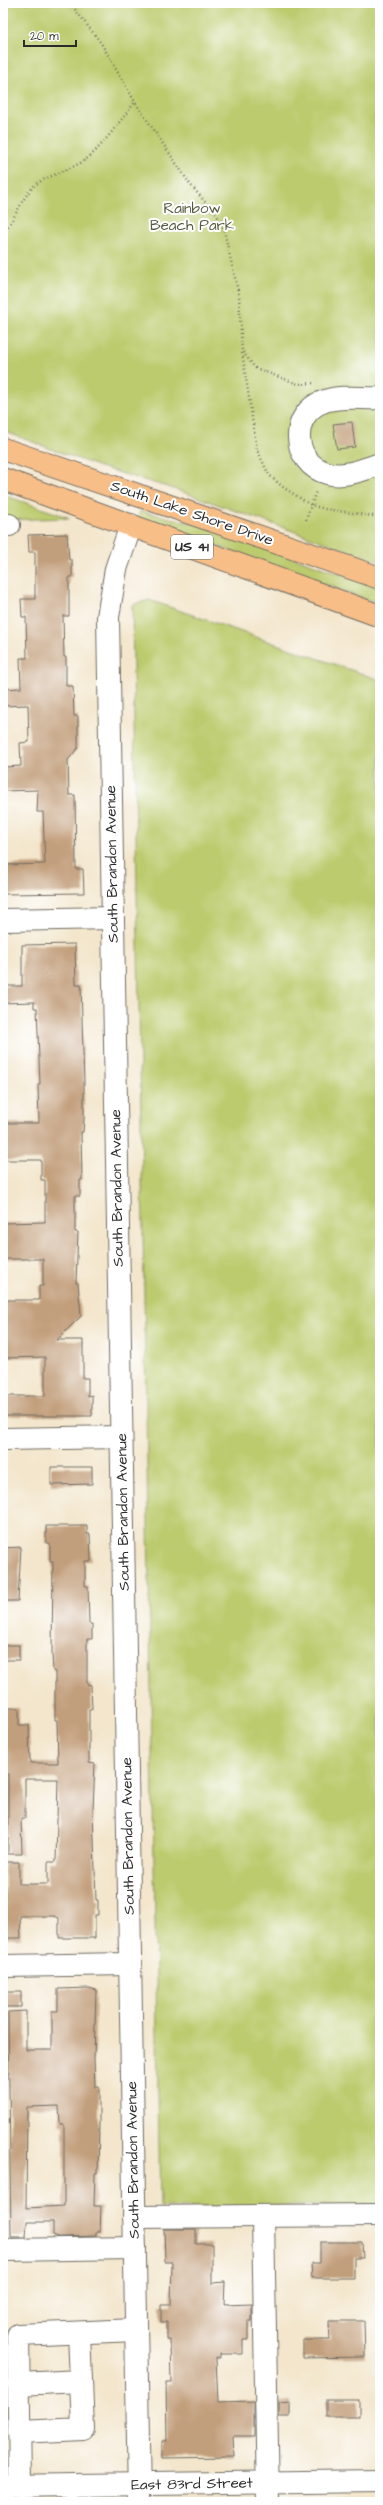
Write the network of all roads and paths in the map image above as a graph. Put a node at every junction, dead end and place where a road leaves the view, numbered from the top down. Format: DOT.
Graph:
graph roads {
  1 [pos="70,3"];
  2 [pos="135,102"];
  3 [pos="3,233"];
  4 [pos="242,352"];
  5 [pos="316,383"];
  6 [pos="380,398"];
  7 [pos="3,449"];
  8 [pos="380,464"];
  9 [pos="3,479"];
  10 [pos="316,491"];
  11 [pos="311,505"];
  12 [pos="380,516"];
  13 [pos="306,520"];
  14 [pos="131,525"];
  15 [pos="380,578"];
  16 [pos="380,616"];
  17 [pos="113,918"];
  18 [pos="3,920"];
  19 [pos="121,1437"];
  20 [pos="3,1439"];
  21 [pos="130,1964"];
  22 [pos="3,1966"];
  23 [pos="380,2215"];
  24 [pos="263,2216"];
  25 [pos="134,2218"];
  26 [pos="135,2248"];
  27 [pos="3,2250"];
  28 [pos="136,2330"];
  29 [pos="79,2333"];
  30 [pos="81,2381"];
  31 [pos="18,2384"];
  32 [pos="19,2432"];
  33 [pos="380,2481"];
  34 [pos="8,2490"];
  35 [pos="268,2492"];
  36 [pos="139,2493"];
  1 -- 2 [label="path"];
  2 -- 3 [label="path"];
  2 -- 4 [label="path"];
  4 -- 5 [label="path"];
  4 -- 11 [label="path"];
  6 -- 8 [label="street"];
  7 -- 15 [label="main road, South Lake Shore Drive / US 41"];
  9 -- 14 [label="main road, South Lake Shore Drive / US 41"];
  10 -- 11 [label="path"];
  11 -- 12 [label="path"];
  11 -- 13 [label="path"];
  14 -- 16 [label="main road, South Lake Shore Drive / US 41"];
  14 -- 17 [label="street, South Brandon Avenue"];
  17 -- 18 [label="street"];
  17 -- 19 [label="street, South Brandon Avenue"];
  19 -- 20 [label="street"];
  19 -- 21 [label="street, South Brandon Avenue"];
  21 -- 22 [label="street"];
  21 -- 25 [label="street, South Brandon Avenue"];
  23 -- 24 [label="street"];
  24 -- 25 [label="street"];
  24 -- 35 [label="street"];
  25 -- 26 [label="street, South Brandon Avenue"];
  26 -- 27 [label="street"];
  26 -- 28 [label="street, South Brandon Avenue"];
  28 -- 29 [label="street"];
  28 -- 36 [label="street, South Brandon Avenue"];
  29 -- 30 [label="street"];
  29 -- 31 [label="street"];
  30 -- 31 [label="street"];
  30 -- 32 [label="street"];
  31 -- 32 [label="street"];
  32 -- 34 [label="street"];
  33 -- 35 [label="street, East 83rd Street"];
  34 -- 36 [label="street, East 83rd Street"];
  35 -- 36 [label="street, East 83rd Street"];
}
